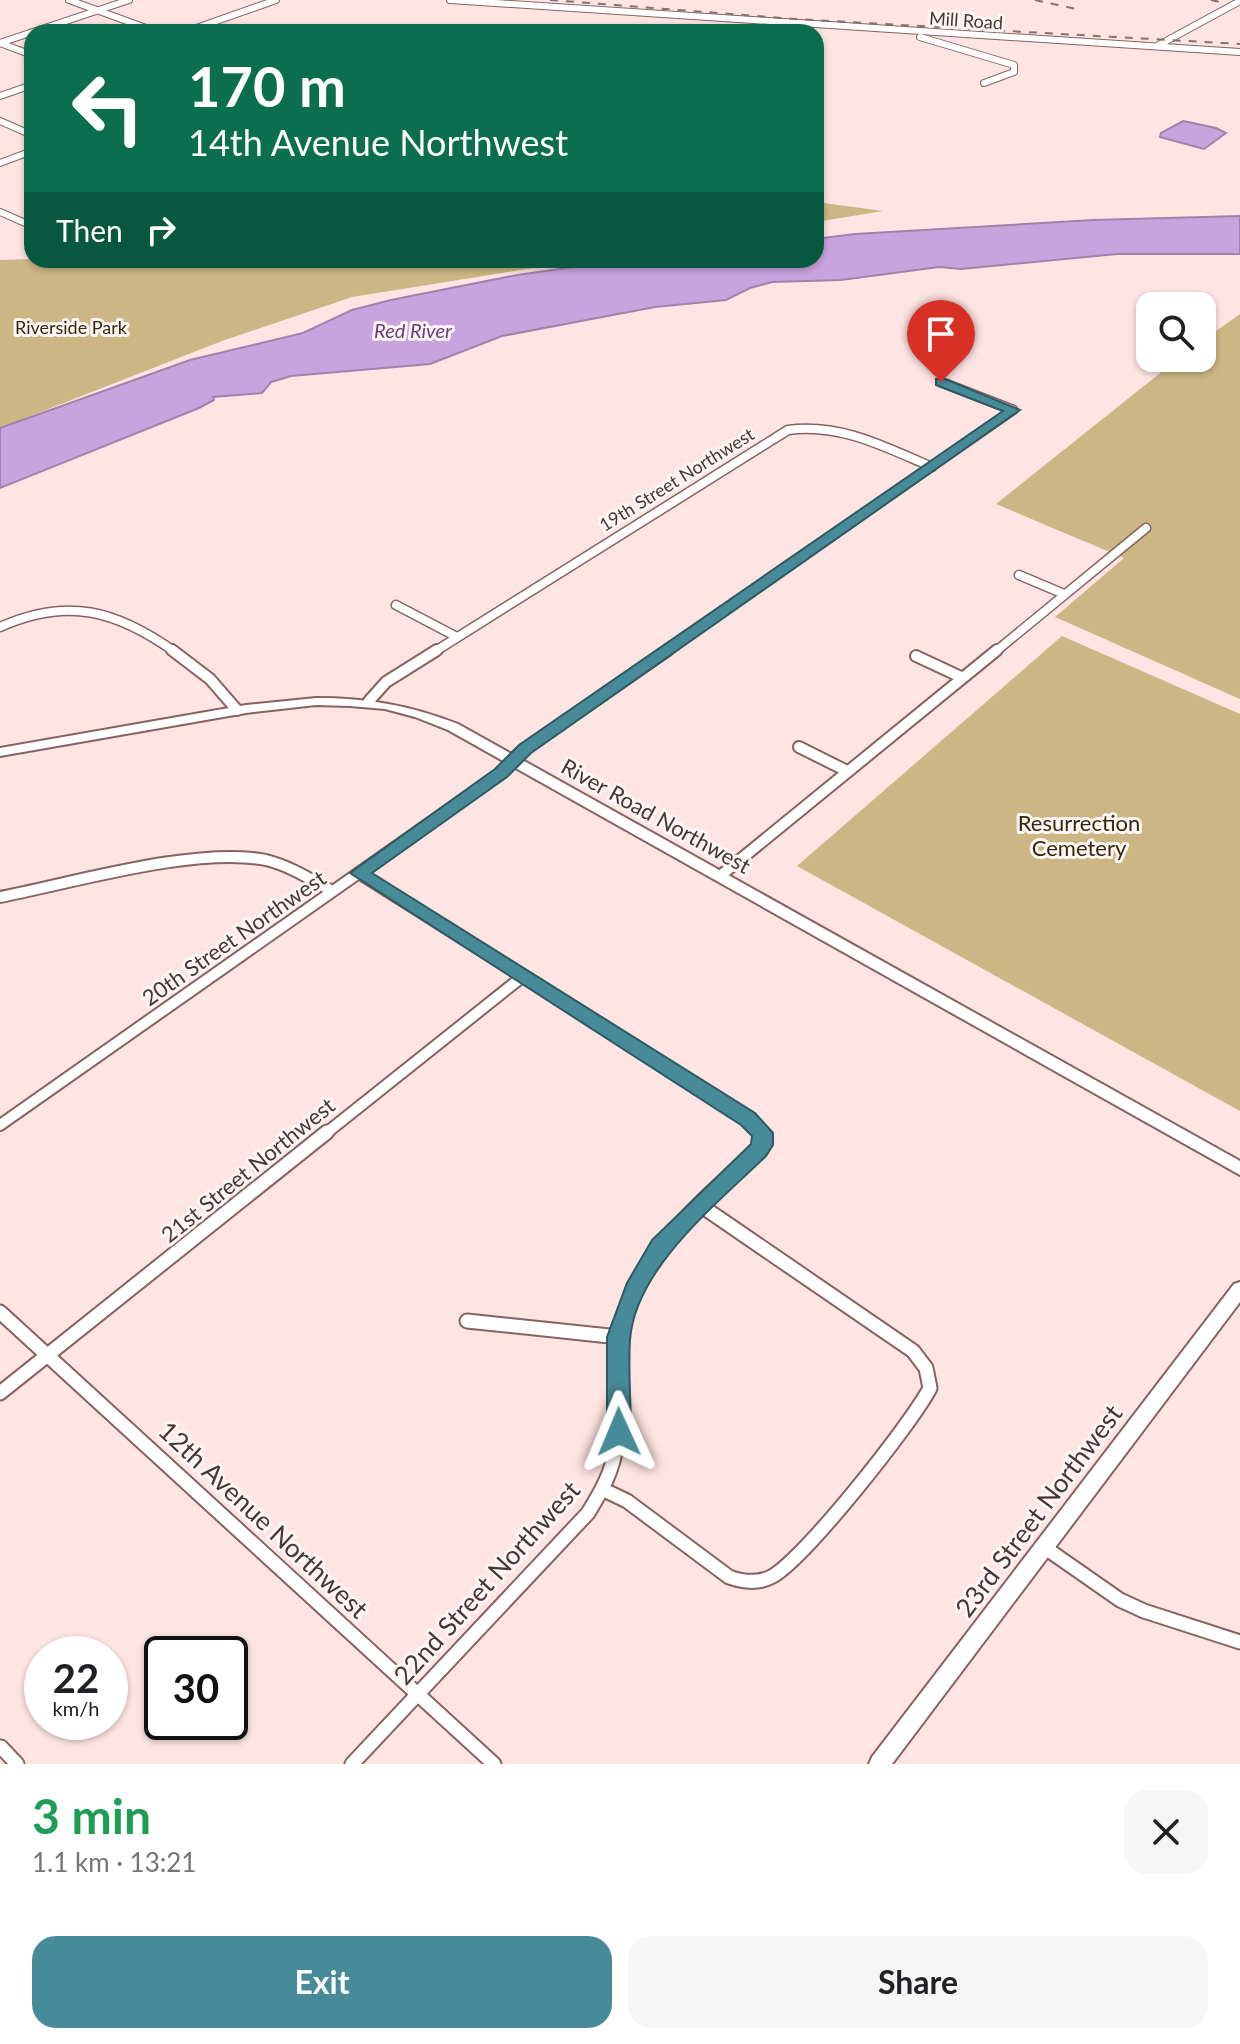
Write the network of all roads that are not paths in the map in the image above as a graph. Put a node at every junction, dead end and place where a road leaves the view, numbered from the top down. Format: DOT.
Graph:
graph roads {
  1 [pos="69,0"];
  2 [pos="129,0"];
  3 [pos="276,0"];
  4 [pos="450,0"];
  5 [pos="1240,1"];
  6 [pos="97,10"];
  7 [pos="738,18"];
  8 [pos="56,24"];
  9 [pos="135,24"];
  10 [pos="208,24"];
  11 [pos="736,24"];
  12 [pos="812,24"];
  13 [pos="824,25"];
  14 [pos="898,31"];
  15 [pos="24,35"];
  16 [pos="0,43"];
  17 [pos="1156,47"];
  18 [pos="24,52"];
  19 [pos="1240,52"];
  20 [pos="984,83"];
  21 [pos="24,88"];
  22 [pos="0,96"];
  23 [pos="0,121"];
  24 [pos="24,132"];
  25 [pos="24,154"];
  26 [pos="0,163"];
  27 [pos="0,212"];
  28 [pos="24,222"];
  29 [pos="941,382"];
  30 [pos="932,467"];
  31 [pos="1146,528"];
  32 [pos="1019,575"];
  33 [pos="1064,594"];
  34 [pos="396,605"];
  35 [pos="0,627"];
  36 [pos="457,637"];
  37 [pos="916,656"];
  38 [pos="961,677"];
  39 [pos="369,701"];
  40 [pos="237,710"];
  41 [pos="799,747"];
  42 [pos="0,752"];
  43 [pos="512,761"];
  44 [pos="847,771"];
  45 [pos="359,873"];
  46 [pos="720,876"];
  47 [pos="332,891"];
  48 [pos="0,897"];
  49 [pos="522,977"];
  50 [pos="0,1125"];
  51 [pos="1240,1169"];
  52 [pos="700,1205"];
  53 [pos="1240,1289"];
  54 [pos="0,1312"];
  55 [pos="467,1321"];
  56 [pos="619,1337"];
  57 [pos="48,1355"];
  58 [pos="0,1393"];
  59 [pos="604,1490"];
  60 [pos="1044,1547"];
  61 [pos="1240,1642"];
  62 [pos="418,1695"];
  63 [pos="1,1747"];
  64 [pos="17,1764"];
  65 [pos="352,1764"];
  66 [pos="494,1764"];
  67 [pos="879,1764"];
  1 -- 6 [label="street"];
  2 -- 6 [label="street"];
  3 -- 10 [label="street"];
  4 -- 7 [label="street, Mill Road"];
  5 -- 17 [label="street"];
  6 -- 8 [label="street"];
  6 -- 9 [label="street"];
  7 -- 11 [label="street"];
  7 -- 12 [label="street, Mill Road"];
  13 -- 14 [label="street, Mill Road"];
  14 -- 17 [label="street, Mill Road"];
  14 -- 20 [label="street"];
  15 -- 16 [label="street"];
  16 -- 18 [label="street"];
  17 -- 19 [label="street, Mill Road"];
  21 -- 22 [label="street"];
  23 -- 24 [label="street"];
  25 -- 26 [label="street"];
  27 -- 28 [label="street"];
  29 -- 30 [label="street, 20th Street Northwest"];
  30 -- 36 [label="street, 19th Street Northwest"];
  30 -- 43 [label="street, 20th Street Northwest"];
  31 -- 33 [label="street"];
  32 -- 33 [label="street"];
  33 -- 38 [label="street"];
  34 -- 36 [label="street"];
  35 -- 40 [label="street"];
  36 -- 39 [label="street, 19th Street Northwest"];
  37 -- 38 [label="street"];
  38 -- 44 [label="street"];
  39 -- 40 [label="street, River Road Northwest"];
  39 -- 43 [label="street, River Road Northwest"];
  40 -- 42 [label="street, River Road Northwest"];
  41 -- 44 [label="street"];
  43 -- 45 [label="street, 20th Street Northwest"];
  43 -- 46 [label="street, River Road Northwest"];
  44 -- 46 [label="street"];
  45 -- 47 [label="street, 20th Street Northwest"];
  45 -- 49 [label="street"];
  46 -- 51 [label="street, River Road Northwest"];
  47 -- 48 [label="street"];
  47 -- 50 [label="street, 20th Street Northwest"];
  49 -- 52 [label="street, 22nd Street Northwest"];
  49 -- 57 [label="street, 21st Street Northwest"];
  52 -- 56 [label="street, 22nd Street Northwest"];
  52 -- 59 [label="street"];
  53 -- 60 [label="street, 23rd Street Northwest"];
  54 -- 57 [label="street, 12th Avenue Northwest"];
  55 -- 56 [label="street"];
  56 -- 59 [label="street, 22nd Street Northwest"];
  57 -- 58 [label="street, 21st Street Northwest"];
  57 -- 62 [label="street, 12th Avenue Northwest"];
  59 -- 62 [label="street, 22nd Street Northwest"];
  60 -- 61 [label="street"];
  60 -- 67 [label="street, 23rd Street Northwest"];
  62 -- 65 [label="street, 22nd Street Northwest"];
  62 -- 66 [label="street, 12th Avenue Northwest"];
  63 -- 64 [label="street"];
}
